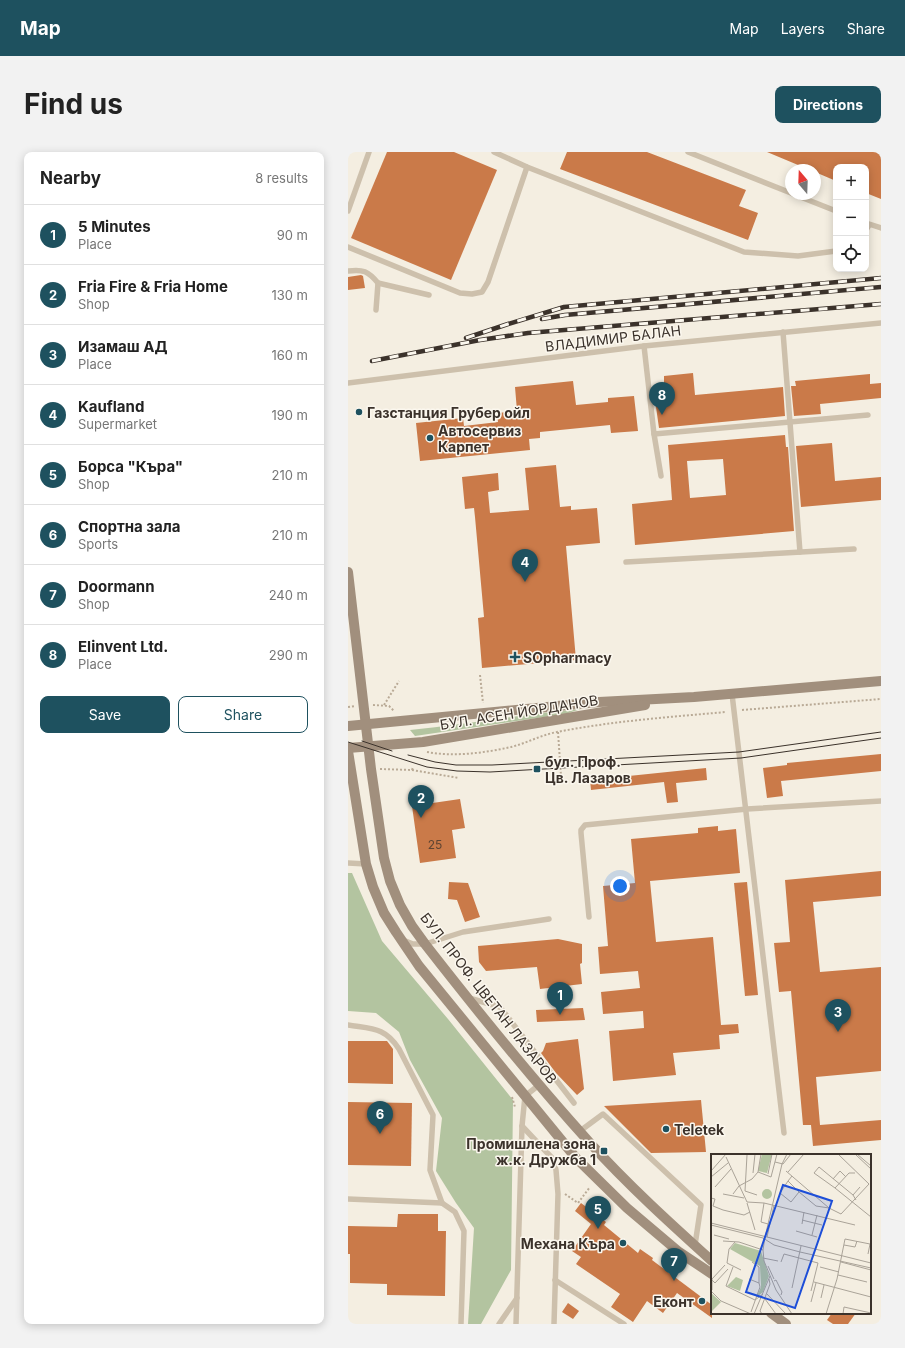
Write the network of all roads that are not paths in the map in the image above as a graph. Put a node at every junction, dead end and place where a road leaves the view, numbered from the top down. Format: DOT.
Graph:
graph roads {
  1 [pos="369,152"];
  2 [pos="494,152"];
  3 [pos="688,152"];
  4 [pos="527,167"];
  5 [pos="785,191"];
  6 [pos="808,200"];
  7 [pos="833,210"];
  8 [pos="348,211"];
  9 [pos="869,226"];
  10 [pos="881,228"];
  11 [pos="348,247"];
  12 [pos="833,251"];
  13 [pos="348,271"];
  14 [pos="378,283"];
  15 [pos="429,295"];
  16 [pos="376,310"];
  17 [pos="881,323"];
  18 [pos="783,332"];
  19 [pos="644,346"];
  20 [pos="348,383"];
  21 [pos="868,415"];
  22 [pos="790,422"];
  23 [pos="654,434"];
  24 [pos="661,476"];
  25 [pos="854,549"];
  26 [pos="800,552"];
  27 [pos="626,562"];
  28 [pos="348,572"];
  29 [pos="881,681"];
  30 [pos="732,694"];
  31 [pos="694,697"];
  32 [pos="366,725"];
  33 [pos="348,726"];
  34 [pos="369,746"];
  35 [pos="348,748"];
  36 [pos="348,752"];
  37 [pos="881,801"];
  38 [pos="747,809"];
  39 [pos="348,863"];
  40 [pos="366,864"];
  41 [pos="589,917"];
  42 [pos="549,919"];
  43 [pos="400,939"];
  44 [pos="425,944"];
  45 [pos="469,998"];
  46 [pos="348,1025"];
  47 [pos="539,1085"];
  48 [pos="525,1096"];
  49 [pos="574,1103"];
  50 [pos="522,1126"];
  51 [pos="580,1131"];
  52 [pos="784,1132"];
  53 [pos="348,1199"];
  54 [pos="442,1203"];
  55 [pos="695,1245"];
  56 [pos="711,1260"];
  57 [pos="711,1273"];
  58 [pos="555,1280"];
  59 [pos="518,1298"];
  60 [pos="772,1314"];
  61 [pos="461,1324"];
  62 [pos="499,1324"];
  63 [pos="516,1324"];
  64 [pos="554,1324"];
  65 [pos="624,1324"];
  66 [pos="786,1324"];
  1 -- 8 [label="lane"];
  2 -- 4 [label="lane"];
  3 -- 5 [label="lane"];
  4 -- 11 [label="lane"];
  4 -- 12 [label="lane"];
  6 -- 7 [label="lane"];
  9 -- 10 [label="lane"];
  13 -- 14 [label="lane"];
  14 -- 15 [label="lane"];
  14 -- 16 [label="lane"];
  17 -- 18 [label="lane, ВЛАДИМИР БАЛАН"];
  18 -- 19 [label="lane, ВЛАДИМИР БАЛАН"];
  18 -- 22 [label="lane"];
  19 -- 20 [label="lane, ВЛАДИМИР БАЛАН"];
  19 -- 23 [label="lane"];
  21 -- 22 [label="lane"];
  22 -- 23 [label="lane"];
  22 -- 26 [label="lane"];
  23 -- 24 [label="lane"];
  25 -- 26 [label="lane"];
  26 -- 27 [label="lane"];
  28 -- 32 [label="main road, БУЛ. ПРОФ. ЦВЕТАН ЛАЗАРОВ"];
  29 -- 30 [label="main road, БУЛ. АСЕН ЙОРДАНОВ"];
  30 -- 31 [label="main road, БУЛ. АСЕН ЙОРДАНОВ"];
  30 -- 38 [label="lane"];
  31 -- 32 [label="main road, БУЛ. АСЕН ЙОРДАНОВ"];
  31 -- 34 [label="main road, БУЛ. АСЕН ЙОРДАНОВ"];
  32 -- 33 [label="main road, БУЛ. АСЕН ЙОРДАНОВ"];
  32 -- 34 [label="main road, БУЛ. ПРОФ. ЦВЕТАН ЛАЗАРОВ"];
  34 -- 35 [label="main road, БУЛ. АСЕН ЙОРДАНОВ"];
  34 -- 44 [label="main road, БУЛ. ПРОФ. ЦВЕТАН ЛАЗАРОВ"];
  36 -- 40 [label="main road"];
  37 -- 38 [label="lane"];
  38 -- 41 [label="lane"];
  38 -- 52 [label="lane"];
  39 -- 40 [label="lane"];
  40 -- 43 [label="main road"];
  42 -- 44 [label="lane"];
  43 -- 44 [label="lane"];
  43 -- 48 [label="main road"];
  44 -- 45 [label="main road, БУЛ. ПРОФ. ЦВЕТАН ЛАЗАРОВ"];
  45 -- 47 [label="main road, БУЛ. ПРОФ. ЦВЕТАН ЛАЗАРОВ"];
  45 -- 49 [label="lane"];
  46 -- 54 [label="lane"];
  47 -- 48 [label="lane"];
  47 -- 51 [label="main road, БУЛ. ПРОФ. ЦВЕТАН ЛАЗАРОВ"];
  48 -- 50 [label="lane"];
  48 -- 57 [label="main road"];
  50 -- 58 [label="lane"];
  50 -- 59 [label="lane"];
  51 -- 55 [label="main road, БУЛ. ПРОФ. ЦВЕТАН ЛАЗАРОВ"];
  51 -- 55 [label="lane"];
  53 -- 54 [label="lane"];
  54 -- 61 [label="lane"];
  55 -- 56 [label="main road, БУЛ. ПРОФ. ЦВЕТАН ЛАЗАРОВ"];
  58 -- 64 [label="lane"];
  58 -- 65 [label="lane"];
  59 -- 62 [label="lane"];
  59 -- 63 [label="lane"];
  60 -- 66 [label="main road"];
}
